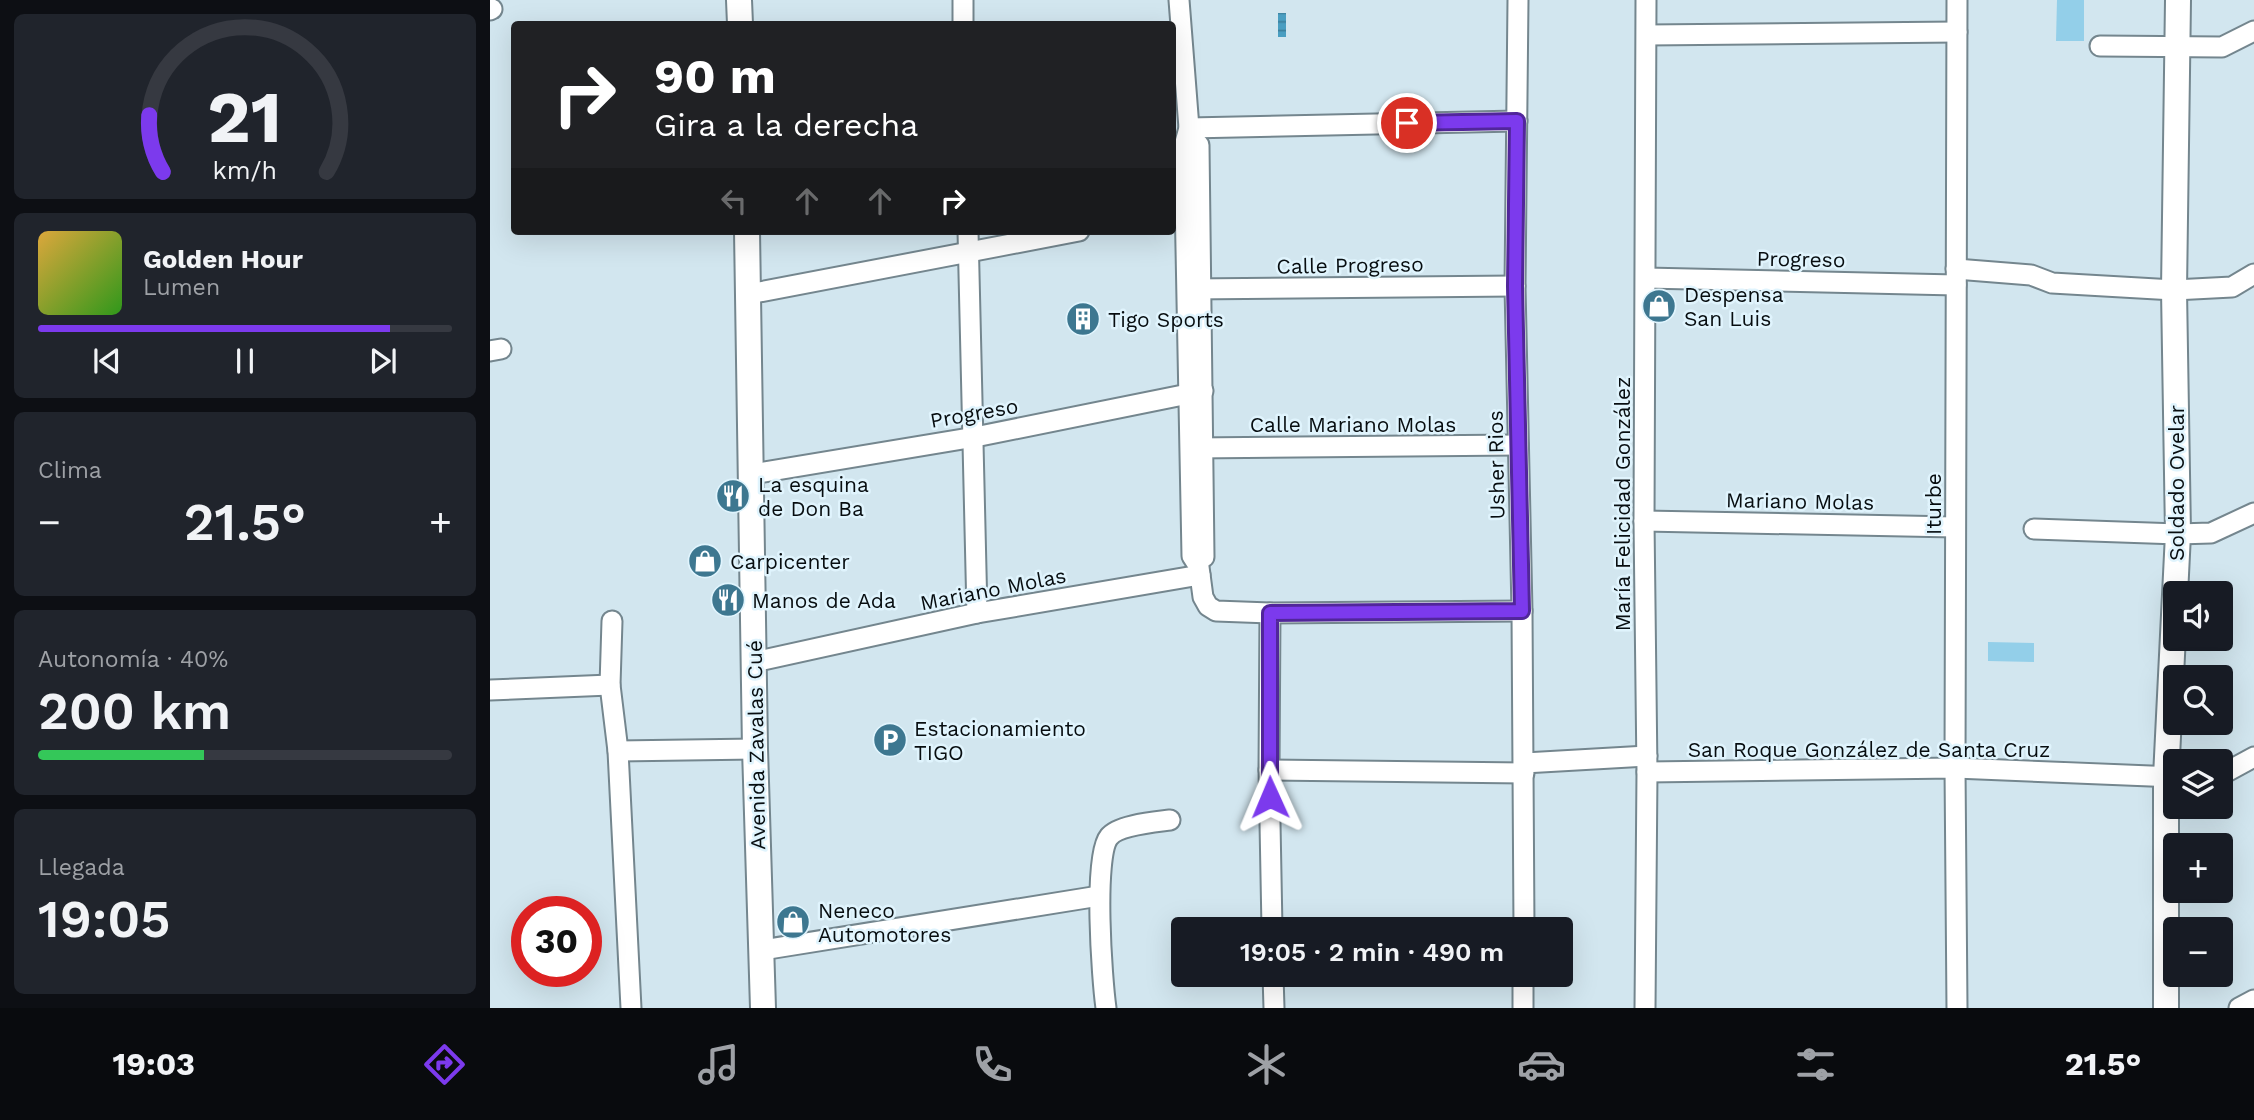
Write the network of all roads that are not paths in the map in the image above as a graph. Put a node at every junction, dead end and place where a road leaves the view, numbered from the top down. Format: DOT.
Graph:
graph roads {
  1 [pos="739,0"];
  2 [pos="963,0"];
  3 [pos="1179,0"];
  4 [pos="1518,0"];
  5 [pos="1646,0"];
  6 [pos="1957,0"];
  7 [pos="2178,0"];
  8 [pos="740,21"];
  9 [pos="963,21"];
  10 [pos="1176,27"];
  11 [pos="2254,31"];
  12 [pos="1957,32"];
  13 [pos="1647,35"];
  14 [pos="2100,46"];
  15 [pos="2177,47"];
  16 [pos="1517,121"];
  17 [pos="1189,131"];
  18 [pos="1186,210"];
  19 [pos="747,235"];
  20 [pos="968,235"];
  21 [pos="1059,235"];
  22 [pos="969,253"];
  23 [pos="2254,274"];
  24 [pos="1956,277"];
  25 [pos="1646,278"];
  26 [pos="1515,286"];
  27 [pos="1193,289"];
  28 [pos="2174,290"];
  29 [pos="749,294"];
  30 [pos="1195,392"];
  31 [pos="975,437"];
  32 [pos="1518,446"];
  33 [pos="1196,448"];
  34 [pos="752,474"];
  35 [pos="2254,513"];
  36 [pos="1644,521"];
  37 [pos="1955,527"];
  38 [pos="2034,529"];
  39 [pos="2178,534"];
  40 [pos="1199,571"];
  41 [pos="1522,611"];
  42 [pos="977,613"];
  43 [pos="1270,613"];
  44 [pos="612,621"];
  45 [pos="754,662"];
  46 [pos="610,685"];
  47 [pos="490,690"];
  48 [pos="755,748"];
  49 [pos="2172,749"];
  50 [pos="618,751"];
  51 [pos="2254,757"];
  52 [pos="1647,764"];
  53 [pos="1524,768"];
  54 [pos="1955,768"];
  55 [pos="2233,768"];
  56 [pos="1269,770"];
  57 [pos="2163,777"];
  58 [pos="2170,819"];
  59 [pos="1170,820"];
  60 [pos="1099,896"];
  61 [pos="1272,917"];
  62 [pos="1524,917"];
  63 [pos="762,950"];
  64 [pos="1273,987"];
  65 [pos="1523,987"];
  66 [pos="2254,1000"];
  67 [pos="631,1008"];
  68 [pos="764,1008"];
  69 [pos="1106,1008"];
  70 [pos="1274,1008"];
  71 [pos="1523,1008"];
  72 [pos="1645,1008"];
  73 [pos="1957,1008"];
  74 [pos="2166,1008"];
  75 [pos="2239,1008"];
  1 -- 8 [label="main road"];
  2 -- 9 [label="street"];
  3 -- 10 [label="street"];
  4 -- 16 [label="street, Usher Rios"];
  5 -- 13 [label="street, María Felicidad González"];
  6 -- 12 [label="street, Iturbe"];
  7 -- 15 [label="main road, Soldado Ovelar"];
  10 -- 17 [label="street"];
  11 -- 15 [label="street"];
  12 -- 13 [label="street"];
  12 -- 24 [label="street, Iturbe"];
  13 -- 25 [label="street, María Felicidad González"];
  14 -- 15 [label="street"];
  15 -- 28 [label="main road, Soldado Ovelar"];
  16 -- 17 [label="street"];
  16 -- 26 [label="street, Usher Rios"];
  17 -- 18 [label="street"];
  18 -- 27 [label="street"];
  19 -- 29 [label="main road, Avenida Zavalas Cué"];
  20 -- 22 [label="street"];
  21 -- 22 [label="street"];
  22 -- 29 [label="street"];
  22 -- 31 [label="street"];
  23 -- 28 [label="street, Progreso"];
  24 -- 25 [label="street, Progreso"];
  24 -- 28 [label="street, Progreso"];
  24 -- 37 [label="street, Iturbe"];
  25 -- 36 [label="street, María Felicidad González"];
  26 -- 27 [label="street, Calle Progreso"];
  26 -- 32 [label="street, Usher Rios"];
  27 -- 30 [label="street"];
  28 -- 39 [label="main road, Soldado Ovelar"];
  29 -- 34 [label="main road, Avenida Zavalas Cué"];
  30 -- 31 [label="street, Progreso"];
  30 -- 33 [label="street"];
  31 -- 34 [label="street, Progreso"];
  31 -- 42 [label="street"];
  32 -- 33 [label="street, Calle Mariano Molas"];
  32 -- 41 [label="street, Usher Rios"];
  33 -- 40 [label="street"];
  34 -- 45 [label="main road, Avenida Zavalas Cué"];
  35 -- 39 [label="street"];
  36 -- 37 [label="street, Mariano Molas"];
  36 -- 52 [label="street, María Felicidad González"];
  37 -- 54 [label="street, Iturbe"];
  38 -- 39 [label="street"];
  39 -- 49 [label="main road, Soldado Ovelar"];
  40 -- 42 [label="street, Mariano Molas"];
  40 -- 43 [label="street"];
  41 -- 43 [label="street"];
  41 -- 53 [label="street, Usher Rios"];
  42 -- 45 [label="street, Mariano Molas"];
  43 -- 56 [label="street"];
  44 -- 46 [label="street"];
  45 -- 48 [label="main road, Avenida Zavalas Cué"];
  46 -- 47 [label="street"];
  46 -- 50 [label="street"];
  48 -- 50 [label="street"];
  48 -- 63 [label="main road, Avenida Zavalas Cué"];
  50 -- 67 [label="street"];
  51 -- 55 [label="street"];
  52 -- 53 [label="street, San Roque González de Santa Cruz"];
  52 -- 54 [label="street, San Roque González de Santa Cruz"];
  52 -- 72 [label="street, María Felicidad González"];
  53 -- 56 [label="street, San Roque González de Santa Cruz"];
  53 -- 62 [label="street, Usher Rios"];
  54 -- 57 [label="street, San Roque González de Santa Cruz"];
  54 -- 73 [label="street, Iturbe"];
  56 -- 61 [label="street"];
  58 -- 74 [label="main road, Soldado Ovelar"];
  59 -- 60 [label="street"];
  60 -- 63 [label="street"];
  60 -- 69 [label="street"];
  63 -- 68 [label="main road, Avenida Zavalas Cué"];
  64 -- 70 [label="street"];
  65 -- 71 [label="street"];
  66 -- 75 [label="street"];
}
